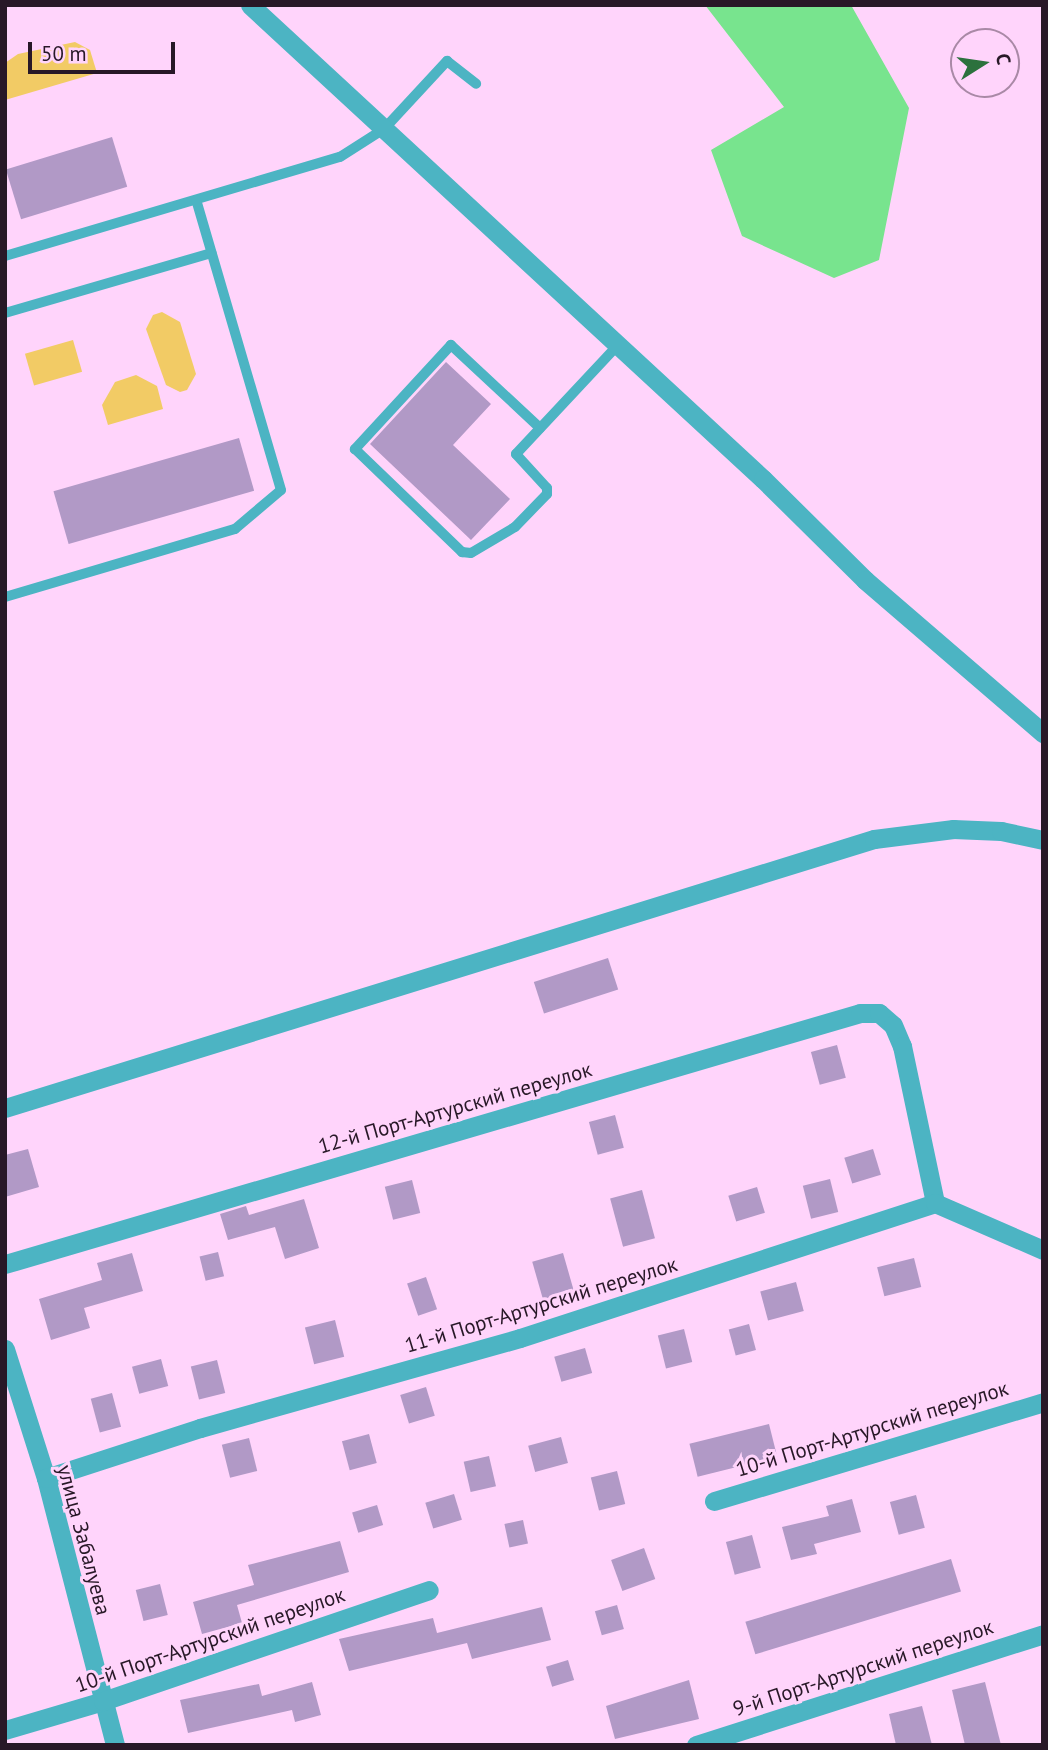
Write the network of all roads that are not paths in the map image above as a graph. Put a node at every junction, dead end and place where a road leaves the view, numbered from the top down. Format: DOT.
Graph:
graph roads {
  1 [pos="250,5"];
  2 [pos="476,84"];
  3 [pos="384,128"];
  4 [pos="196,200"];
  5 [pos="211,253"];
  6 [pos="5,256"];
  7 [pos="5,313"];
  8 [pos="618,345"];
  9 [pos="540,428"];
  10 [pos="5,597"];
  11 [pos="1043,733"];
  12 [pos="1043,840"];
  13 [pos="5,1108"];
  14 [pos="935,1203"];
  15 [pos="1043,1250"];
  16 [pos="5,1264"];
  17 [pos="5,1349"];
  18 [pos="1043,1402"];
  19 [pos="46,1478"];
  20 [pos="714,1501"];
  21 [pos="429,1590"];
  22 [pos="1043,1634"];
  23 [pos="103,1701"];
  24 [pos="5,1730"];
  25 [pos="115,1745"];
  26 [pos="696,1745"];
  1 -- 3 [label="street"];
  2 -- 3 [label="lane"];
  3 -- 4 [label="lane"];
  3 -- 8 [label="street"];
  4 -- 5 [label="lane"];
  4 -- 6 [label="lane"];
  5 -- 7 [label="lane"];
  5 -- 10 [label="lane"];
  8 -- 9 [label="lane"];
  8 -- 11 [label="street"];
  9 -- 9 [label="lane"];
  12 -- 13 [label="street"];
  14 -- 15 [label="street"];
  14 -- 16 [label="street, 12-й Порт-Артурский переулок"];
  14 -- 19 [label="street, 11-й Порт-Артурский переулок"];
  17 -- 19 [label="street, улица Забалуева"];
  18 -- 20 [label="street, 10-й Порт-Артурский переулок"];
  19 -- 23 [label="street, улица Забалуева"];
  21 -- 23 [label="street, 10-й Порт-Артурский переулок"];
  22 -- 26 [label="street, 9-й Порт-Артурский переулок"];
  23 -- 24 [label="street, 10-й Порт-Артурский переулок"];
  23 -- 25 [label="street, улица Забалуева"];
}
